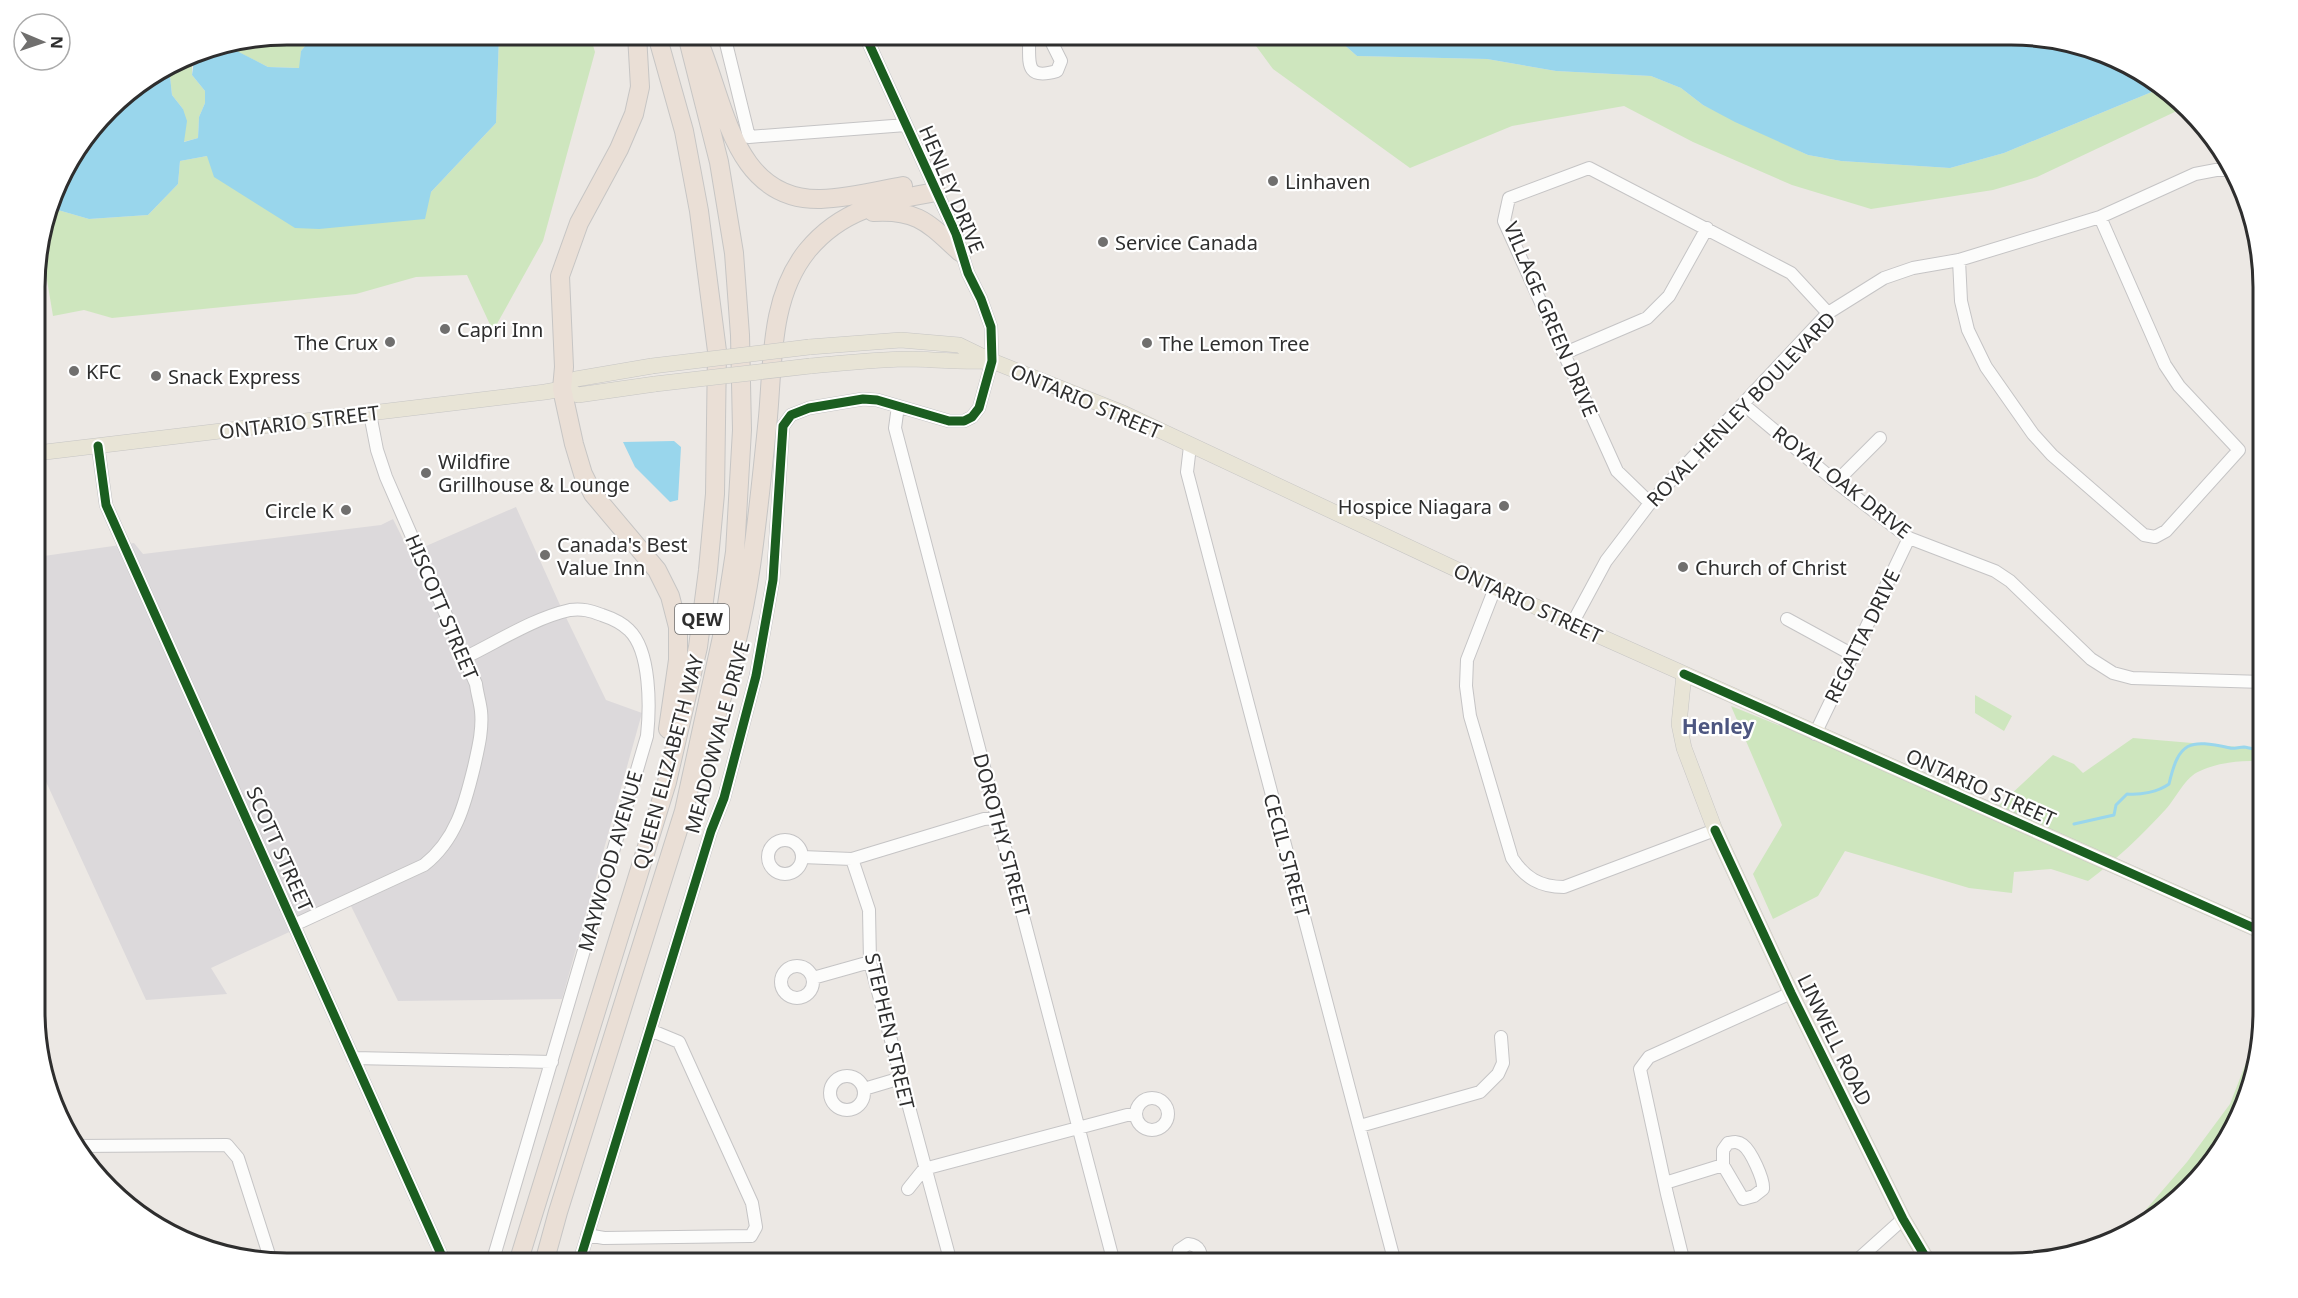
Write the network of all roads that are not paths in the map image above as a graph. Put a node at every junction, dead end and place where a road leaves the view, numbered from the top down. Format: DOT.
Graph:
graph roads {
  1 [pos="638,45"];
  2 [pos="660,45"];
  3 [pos="690,45"];
  4 [pos="699,45"];
  5 [pos="727,45"];
  6 [pos="870,45"];
  7 [pos="1029,45"];
  8 [pos="1053,45"];
  9 [pos="906,125"];
  10 [pos="2223,170"];
  11 [pos="934,186"];
  12 [pos="2100,216"];
  13 [pos="837,224"];
  14 [pos="1707,228"];
  15 [pos="960,252"];
  16 [pos="1959,260"];
  17 [pos="1828,314"];
  18 [pos="1565,353"];
  19 [pos="992,361"];
  20 [pos="562,389"];
  21 [pos="1743,404"];
  22 [pos="898,406"];
  23 [pos="370,414"];
  24 [pos="1880,438"];
  25 [pos="98,446"];
  26 [pos="1190,446"];
  27 [pos="45,452"];
  28 [pos="1836,482"];
  29 [pos="1650,503"];
  30 [pos="1909,538"];
  31 [pos="1496,588"];
  32 [pos="1787,619"];
  33 [pos="1572,624"];
  34 [pos="1853,656"];
  35 [pos="466,657"];
  36 [pos="1684,674"];
  37 [pos="2253,682"];
  38 [pos="1815,734"];
  39 [pos="684,811"];
  40 [pos="997,818"];
  41 [pos="1715,830"];
  42 [pos="802,857"];
  43 [pos="852,859"];
  44 [pos="294,925"];
  45 [pos="2253,928"];
  46 [pos="870,962"];
  47 [pos="813,978"];
  48 [pos="1791,993"];
  49 [pos="650,1030"];
  50 [pos="1501,1037"];
  51 [pos="353,1058"];
  52 [pos="552,1062"];
  53 [pos="901,1078"];
  54 [pos="864,1089"];
  55 [pos="1136,1115"];
  56 [pos="1360,1126"];
  57 [pos="1079,1128"];
  58 [pos="86,1146"];
  59 [pos="1723,1165"];
  60 [pos="924,1169"];
  61 [pos="1665,1182"];
  62 [pos="541,1188"];
  63 [pos="908,1188"];
  64 [pos="1903,1219"];
  65 [pos="587,1235"];
  66 [pos="268,1252"];
  67 [pos="441,1253"];
  68 [pos="495,1253"];
  69 [pos="521,1253"];
  70 [pos="547,1253"];
  71 [pos="582,1253"];
  72 [pos="948,1253"];
  73 [pos="1111,1253"];
  74 [pos="1179,1253"];
  75 [pos="1200,1253"];
  76 [pos="1392,1253"];
  77 [pos="1682,1253"];
  78 [pos="1865,1253"];
  79 [pos="1923,1253"];
  1 -- 20 [label="highway"];
  2 -- 62 [label="highway, QUEEN ELIZABETH WAY / QEW"];
  3 -- 39 [label="highway, QUEEN ELIZABETH WAY / QEW"];
  4 -- 11 [label="highway"];
  5 -- 9 [label="street"];
  6 -- 9 [label="street, HENLEY DRIVE"];
  7 -- 8 [label="street"];
  9 -- 11 [label="street, HENLEY DRIVE"];
  10 -- 12 [label="street, ROYAL HENLEY BOULEVARD"];
  11 -- 13 [label="highway"];
  11 -- 15 [label="street, HENLEY DRIVE"];
  12 -- 16 [label="street, ROYAL HENLEY BOULEVARD"];
  12 -- 16 [label="street"];
  13 -- 15 [label="highway"];
  13 -- 39 [label="highway"];
  14 -- 17 [label="street, VILLAGE GREEN DRIVE"];
  14 -- 18 [label="street"];
  14 -- 18 [label="street, VILLAGE GREEN DRIVE"];
  15 -- 19 [label="street, HENLEY DRIVE"];
  16 -- 17 [label="street, ROYAL HENLEY BOULEVARD"];
  17 -- 21 [label="street, ROYAL HENLEY BOULEVARD"];
  18 -- 29 [label="street, VILLAGE GREEN DRIVE"];
  19 -- 20 [label="main road, ONTARIO STREET, bridge"];
  19 -- 20 [label="main road, ONTARIO STREET, bridge"];
  19 -- 22 [label="street, MEADOWVALE DRIVE"];
  19 -- 26 [label="main road, ONTARIO STREET"];
  20 -- 23 [label="main road, ONTARIO STREET"];
  20 -- 62 [label="highway"];
  21 -- 28 [label="street, ROYAL OAK DRIVE"];
  21 -- 29 [label="street, ROYAL HENLEY BOULEVARD"];
  22 -- 40 [label="street, DOROTHY STREET"];
  22 -- 49 [label="street, MEADOWVALE DRIVE"];
  23 -- 25 [label="main road, ONTARIO STREET"];
  23 -- 35 [label="street, HISCOTT STREET"];
  24 -- 28 [label="street"];
  25 -- 27 [label="main road, ONTARIO STREET"];
  25 -- 44 [label="street, SCOTT STREET"];
  26 -- 31 [label="main road, ONTARIO STREET"];
  26 -- 56 [label="street, CECIL STREET"];
  28 -- 30 [label="street, ROYAL OAK DRIVE"];
  29 -- 33 [label="street, ROYAL HENLEY BOULEVARD"];
  30 -- 34 [label="street, REGATTA DRIVE"];
  30 -- 37 [label="street, ROYAL OAK DRIVE"];
  31 -- 33 [label="main road, ONTARIO STREET"];
  31 -- 41 [label="street"];
  32 -- 34 [label="street"];
  33 -- 36 [label="main road, ONTARIO STREET"];
  34 -- 38 [label="street, REGATTA DRIVE"];
  35 -- 44 [label="street, HISCOTT STREET"];
  35 -- 52 [label="street, MAYWOOD AVENUE"];
  36 -- 38 [label="main road, ONTARIO STREET"];
  36 -- 41 [label="main road, LINWELL ROAD"];
  38 -- 45 [label="main road, ONTARIO STREET"];
  39 -- 70 [label="highway, QUEEN ELIZABETH WAY / QEW"];
  40 -- 43 [label="street"];
  40 -- 57 [label="street, DOROTHY STREET"];
  41 -- 48 [label="main road, LINWELL ROAD"];
  42 -- 43 [label="street"];
  43 -- 46 [label="street, STEPHEN STREET"];
  44 -- 51 [label="street, SCOTT STREET"];
  46 -- 47 [label="street"];
  46 -- 53 [label="street, STEPHEN STREET"];
  48 -- 61 [label="street"];
  48 -- 64 [label="main road, LINWELL ROAD"];
  49 -- 65 [label="street, MEADOWVALE DRIVE"];
  49 -- 65 [label="street"];
  50 -- 56 [label="street"];
  51 -- 52 [label="street"];
  51 -- 67 [label="street, SCOTT STREET"];
  52 -- 68 [label="street, MAYWOOD AVENUE"];
  53 -- 54 [label="street"];
  53 -- 60 [label="street, STEPHEN STREET"];
  55 -- 57 [label="street"];
  56 -- 76 [label="street, CECIL STREET"];
  57 -- 60 [label="street"];
  57 -- 73 [label="street, DOROTHY STREET"];
  58 -- 66 [label="street"];
  59 -- 59 [label="street"];
  59 -- 61 [label="street"];
  60 -- 63 [label="street"];
  60 -- 72 [label="street, STEPHEN STREET"];
  61 -- 77 [label="street"];
  62 -- 69 [label="highway, QUEEN ELIZABETH WAY / QEW"];
  64 -- 78 [label="street"];
  64 -- 79 [label="main road, LINWELL ROAD"];
  65 -- 71 [label="street, MEADOWVALE DRIVE"];
  74 -- 75 [label="street"];
}
